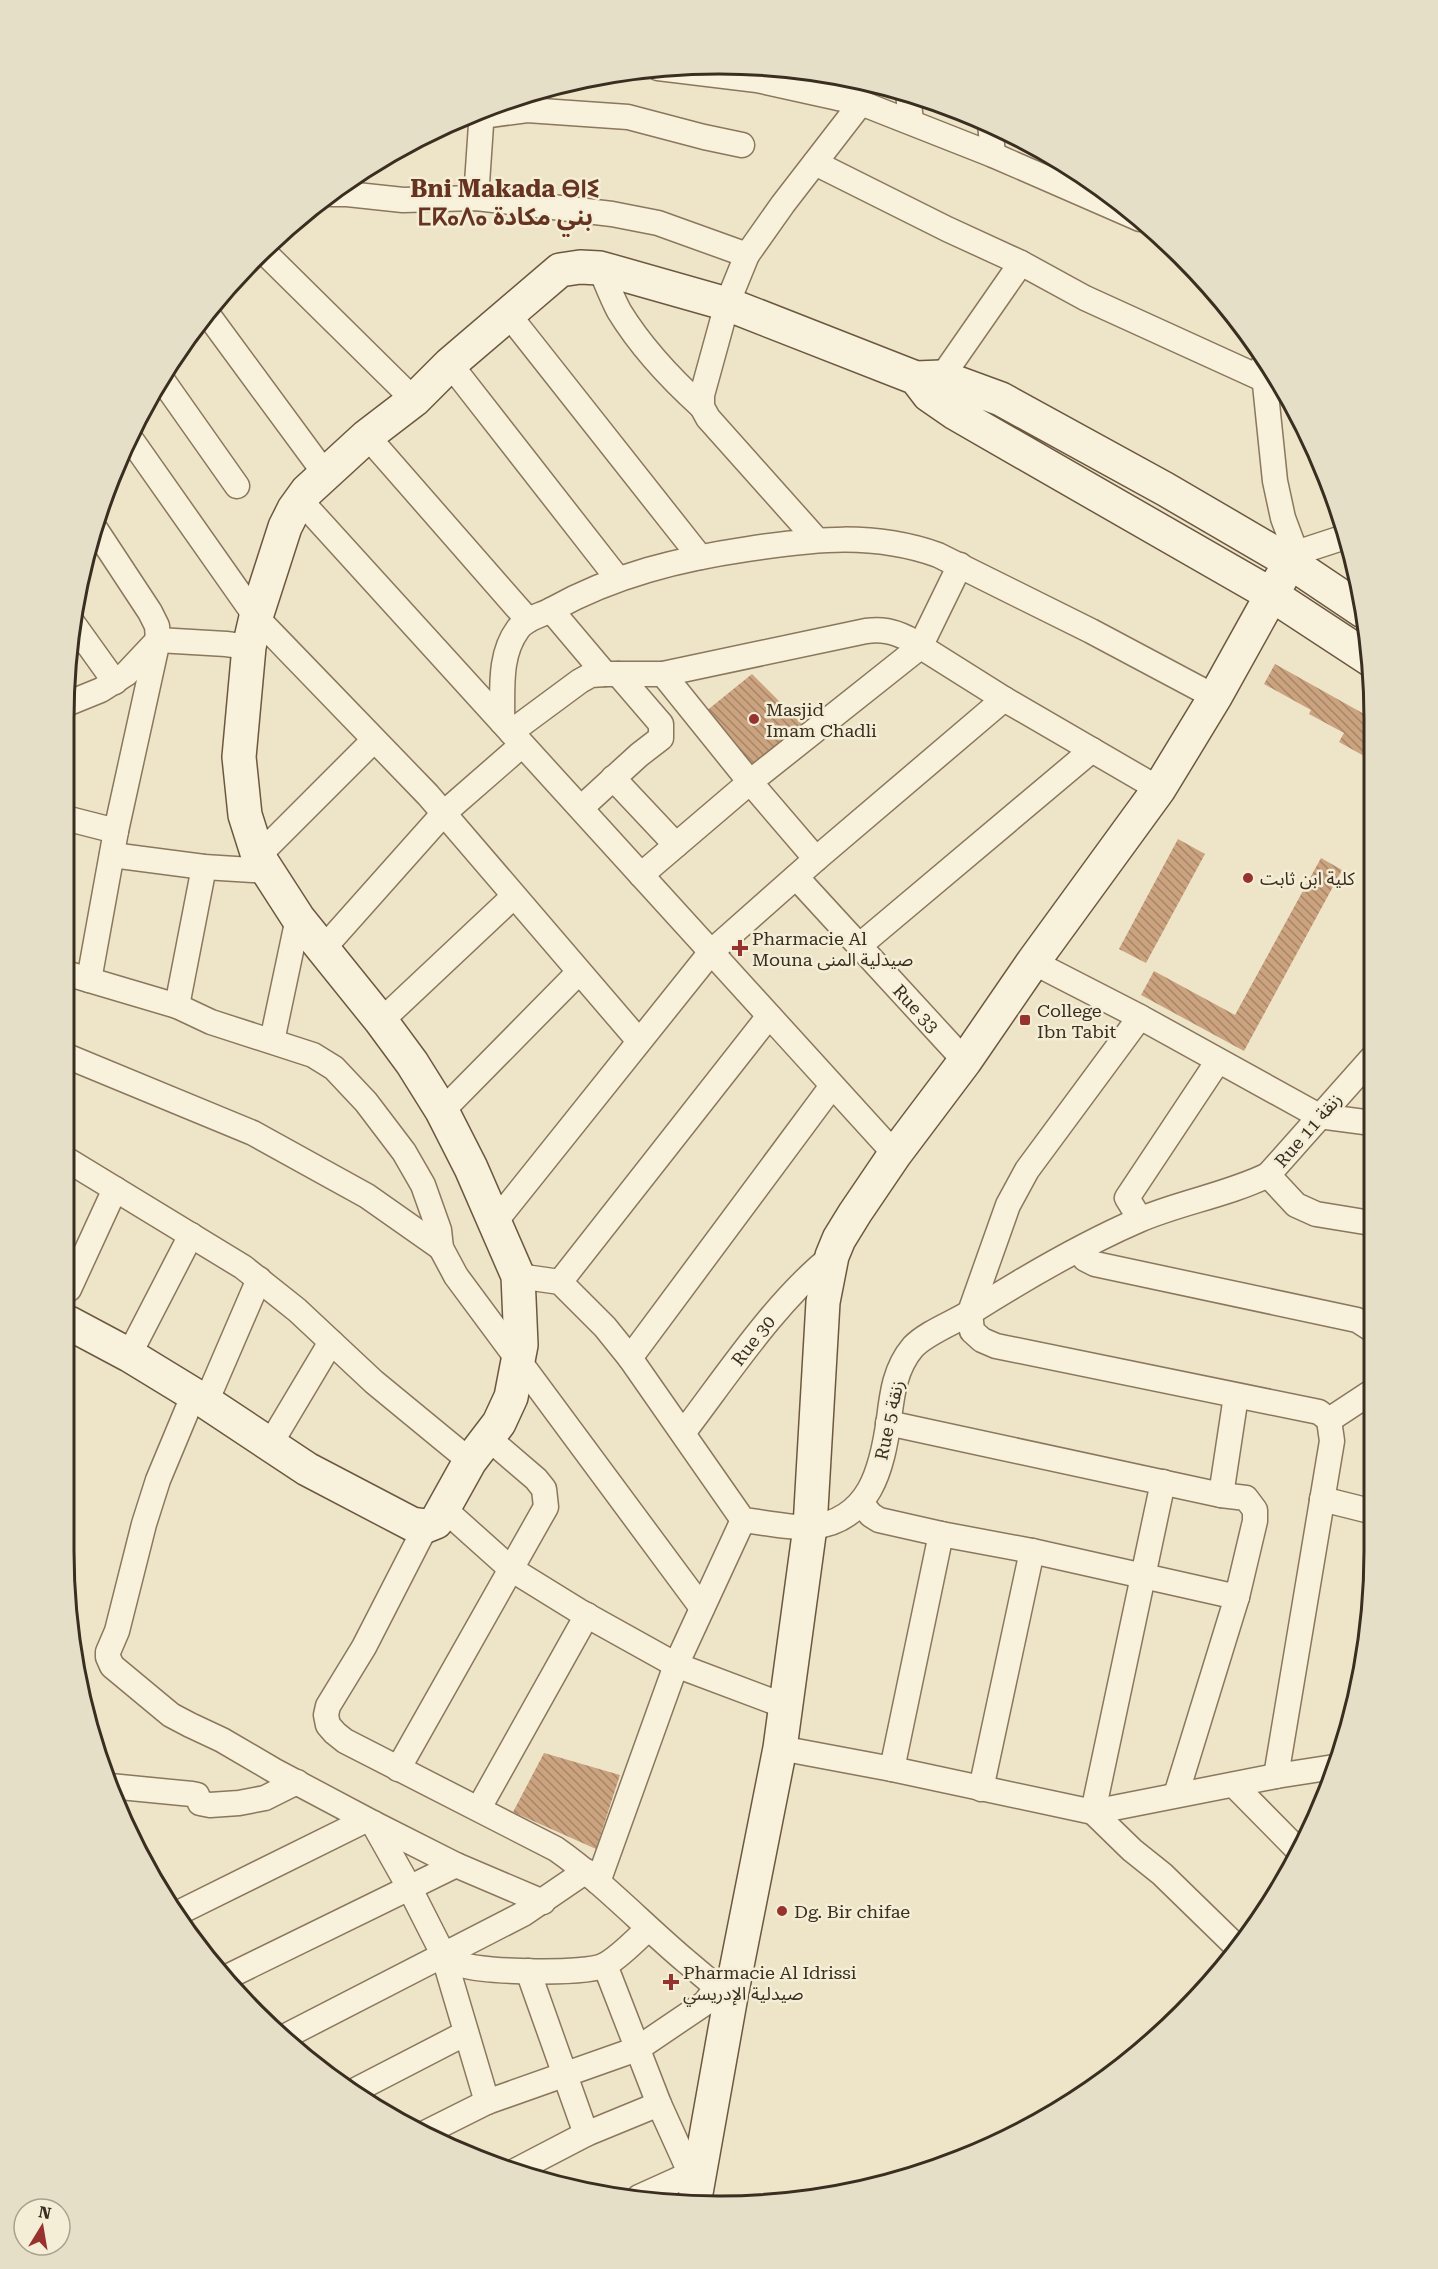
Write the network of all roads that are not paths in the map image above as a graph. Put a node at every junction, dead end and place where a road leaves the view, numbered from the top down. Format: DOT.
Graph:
graph roads {
  1 [pos="774,76"];
  2 [pos="845,93"];
  3 [pos="909,102"];
  4 [pos="502,112"];
  5 [pos="482,119"];
  6 [pos="911,122"];
  7 [pos="991,134"];
  8 [pos="742,144"];
  9 [pos="993,155"];
  10 [pos="815,164"];
  11 [pos="344,194"];
  12 [pos="476,198"];
  13 [pos="1111,207"];
  14 [pos="747,255"];
  15 [pos="269,257"];
  16 [pos="1021,263"];
  17 [pos="600,268"];
  18 [pos="727,304"];
  19 [pos="508,314"];
  20 [pos="212,320"];
  21 [pos="450,364"];
  22 [pos="1262,370"];
  23 [pos="1264,374"];
  24 [pos="929,383"];
  25 [pos="166,386"];
  26 [pos="414,400"];
  27 [pos="702,407"];
  28 [pos="367,436"];
  29 [pos="135,446"];
  30 [pos="326,475"];
  31 [pos="237,486"];
  32 [pos="300,500"];
  33 [pos="100,536"];
  34 [pos="816,539"];
  35 [pos="1339,539"];
  36 [pos="700,556"];
  37 [pos="1293,558"];
  38 [pos="960,565"];
  39 [pos="618,579"];
  40 [pos="1272,595"];
  41 [pos="1354,604"];
  42 [pos="551,610"];
  43 [pos="528,620"];
  44 [pos="79,632"];
  45 [pos="253,632"];
  46 [pos="158,640"];
  47 [pos="920,647"];
  48 [pos="1361,653"];
  49 [pos="612,674"];
  50 [pos="663,674"];
  51 [pos="115,682"];
  52 [pos="1215,697"];
  53 [pos="1004,699"];
  54 [pos="74,701"];
  55 [pos="512,733"];
  56 [pos="374,740"];
  57 [pos="1092,750"];
  58 [pos="613,778"];
  59 [pos="750,782"];
  60 [pos="1159,789"];
  61 [pos="581,808"];
  62 [pos="444,813"];
  63 [pos="74,820"];
  64 [pos="117,831"];
  65 [pos="676,845"];
  66 [pos="112,855"];
  67 [pos="816,859"];
  68 [pos="263,864"];
  69 [pos="204,867"];
  70 [pos="641,875"];
  71 [pos="796,877"];
  72 [pos="514,896"];
  73 [pos="298,918"];
  74 [pos="859,946"];
  75 [pos="322,950"];
  76 [pos="711,952"];
  77 [pos="1033,962"];
  78 [pos="579,972"];
  79 [pos="79,977"];
  80 [pos="177,1006"];
  81 [pos="769,1016"];
  82 [pos="1140,1017"];
  83 [pos="381,1021"];
  84 [pos="272,1041"];
  85 [pos="639,1041"];
  86 [pos="74,1059"];
  87 [pos="965,1061"];
  88 [pos="1218,1061"];
  89 [pos="1364,1067"];
  90 [pos="832,1086"];
  91 [pos="442,1111"];
  92 [pos="1319,1116"];
  93 [pos="1364,1122"];
  94 [pos="895,1154"];
  95 [pos="74,1164"];
  96 [pos="1268,1176"];
  97 [pos="116,1190"];
  98 [pos="1140,1220"];
  99 [pos="495,1222"];
  100 [pos="1364,1222"];
  101 [pos="191,1235"];
  102 [pos="441,1248"];
  103 [pos="1078,1250"];
  104 [pos="832,1256"];
  105 [pos="518,1276"];
  106 [pos="74,1278"];
  107 [pos="259,1279"];
  108 [pos="560,1282"];
  109 [pos="970,1312"];
  110 [pos="1364,1324"];
  111 [pos="74,1326"];
  112 [pos="331,1342"];
  113 [pos="129,1355"];
  114 [pos="630,1358"];
  115 [pos="518,1364"];
  116 [pos="1236,1396"];
  117 [pos="1364,1397"];
  118 [pos="200,1399"];
  119 [pos="1329,1420"];
  120 [pos="888,1423"];
  121 [pos="683,1433"];
  122 [pos="269,1446"];
  123 [pos="479,1449"];
  124 [pos="1163,1482"];
  125 [pos="1221,1495"];
  126 [pos="1322,1499"];
  127 [pos="861,1503"];
  128 [pos="1364,1510"];
  129 [pos="435,1517"];
  130 [pos="743,1520"];
  131 [pos="810,1527"];
  132 [pos="941,1534"];
  133 [pos="1032,1551"];
  134 [pos="511,1569"];
  135 [pos="1143,1575"];
  136 [pos="1237,1597"];
  137 [pos="702,1608"];
  138 [pos="587,1616"];
  139 [pos="676,1665"];
  140 [pos="785,1706"];
  141 [pos="780,1748"];
  142 [pos="1326,1768"];
  143 [pos="398,1769"];
  144 [pos="892,1769"];
  145 [pos="1276,1776"];
  146 [pos="297,1782"];
  147 [pos="1234,1785"];
  148 [pos="119,1787"];
  149 [pos="981,1789"];
  150 [pos="1176,1795"];
  151 [pos="479,1808"];
  152 [pos="1093,1812"];
  153 [pos="370,1821"];
  154 [pos="1293,1845"];
  155 [pos="456,1865"];
  156 [pos="592,1877"];
  157 [pos="409,1887"];
  158 [pos="543,1902"];
  159 [pos="183,1911"];
  160 [pos="648,1929"];
  161 [pos="1232,1942"];
  162 [pos="443,1954"];
  163 [pos="605,1965"];
  164 [pos="528,1971"];
  165 [pos="233,1974"];
  166 [pos="723,1992"];
  167 [pos="291,2033"];
  168 [pos="466,2033"];
  169 [pos="637,2049"];
  170 [pos="565,2074"];
  171 [pos="361,2087"];
  172 [pos="487,2102"];
  173 [pos="659,2104"];
  174 [pos="434,2129"];
  175 [pos="586,2134"];
  176 [pos="526,2165"];
  177 [pos="694,2189"];
  178 [pos="666,2193"];
  1 -- 2 [label="street"];
  2 -- 6 [label="street"];
  2 -- 10 [label="street"];
  3 -- 6 [label="street"];
  4 -- 8 [label="street"];
  5 -- 12 [label="street"];
  6 -- 9 [label="street"];
  7 -- 9 [label="street"];
  9 -- 13 [label="street"];
  10 -- 14 [label="street"];
  10 -- 16 [label="street"];
  11 -- 12 [label="street"];
  12 -- 14 [label="street"];
  14 -- 18 [label="street"];
  15 -- 26 [label="street"];
  16 -- 22 [label="street"];
  16 -- 24 [label="street"];
  17 -- 18 [label="street"];
  17 -- 19 [label="street"];
  17 -- 27 [label="street"];
  18 -- 24 [label="street"];
  18 -- 27 [label="street"];
  19 -- 21 [label="street"];
  19 -- 36 [label="street"];
  20 -- 30 [label="street"];
  21 -- 26 [label="street"];
  21 -- 39 [label="street"];
  23 -- 37 [label="street"];
  24 -- 37 [label="street"];
  24 -- 40 [label="street"];
  25 -- 31 [label="street"];
  26 -- 28 [label="street"];
  27 -- 34 [label="street"];
  28 -- 30 [label="street"];
  28 -- 43 [label="street"];
  29 -- 45 [label="street"];
  30 -- 32 [label="street"];
  32 -- 45 [label="street"];
  32 -- 55 [label="street"];
  33 -- 46 [label="street"];
  34 -- 36 [label="street"];
  34 -- 38 [label="street"];
  35 -- 37 [label="street"];
  36 -- 39 [label="street"];
  37 -- 40 [label="street"];
  37 -- 41 [label="street"];
  38 -- 47 [label="street"];
  38 -- 52 [label="street"];
  39 -- 42 [label="street"];
  40 -- 48 [label="street"];
  40 -- 52 [label="street"];
  42 -- 43 [label="street"];
  42 -- 49 [label="street"];
  43 -- 55 [label="street"];
  44 -- 51 [label="street"];
  45 -- 46 [label="street"];
  45 -- 56 [label="street"];
  45 -- 68 [label="street"];
  46 -- 51 [label="street"];
  46 -- 64 [label="street"];
  47 -- 50 [label="street"];
  47 -- 53 [label="street"];
  47 -- 59 [label="street"];
  49 -- 50 [label="street"];
  49 -- 55 [label="street"];
  49 -- 58 [label="street"];
  50 -- 59 [label="street"];
  51 -- 54 [label="street"];
  52 -- 60 [label="street"];
  53 -- 57 [label="street"];
  53 -- 67 [label="street"];
  55 -- 61 [label="street"];
  55 -- 62 [label="street"];
  56 -- 62 [label="street"];
  56 -- 68 [label="street"];
  57 -- 60 [label="street"];
  57 -- 74 [label="street"];
  58 -- 61 [label="street"];
  58 -- 65 [label="street"];
  59 -- 65 [label="street"];
  59 -- 67 [label="street"];
  60 -- 77 [label="street"];
  61 -- 70 [label="street"];
  62 -- 72 [label="street"];
  62 -- 75 [label="street"];
  63 -- 64 [label="street"];
  64 -- 66 [label="street"];
  65 -- 70 [label="street"];
  66 -- 69 [label="street"];
  66 -- 79 [label="street"];
  67 -- 71 [label="street"];
  68 -- 69 [label="street"];
  68 -- 73 [label="street"];
  69 -- 80 [label="street"];
  70 -- 76 [label="street"];
  71 -- 74 [label="street, Rue 33"];
  71 -- 76 [label="street"];
  72 -- 78 [label="street"];
  72 -- 83 [label="street"];
  73 -- 75 [label="street"];
  73 -- 84 [label="street"];
  74 -- 87 [label="street, Rue 33"];
  75 -- 83 [label="street"];
  76 -- 81 [label="street"];
  76 -- 85 [label="street"];
  77 -- 82 [label="street"];
  77 -- 87 [label="street"];
  78 -- 85 [label="street"];
  78 -- 91 [label="street"];
  79 -- 80 [label="street"];
  80 -- 84 [label="street"];
  81 -- 90 [label="street"];
  81 -- 108 [label="street"];
  82 -- 88 [label="street"];
  82 -- 109 [label="street"];
  83 -- 91 [label="street"];
  84 -- 102 [label="street"];
  85 -- 99 [label="street"];
  86 -- 102 [label="street"];
  87 -- 94 [label="street"];
  88 -- 92 [label="street"];
  88 -- 98 [label="street"];
  89 -- 92 [label="street, Rue 11 زنقة"];
  90 -- 94 [label="street"];
  90 -- 114 [label="street"];
  91 -- 99 [label="street"];
  92 -- 93 [label="street"];
  92 -- 96 [label="street, Rue 11 زنقة"];
  94 -- 104 [label="street"];
  95 -- 97 [label="street"];
  96 -- 98 [label="street, Rue 5 زنقة"];
  96 -- 100 [label="street"];
  97 -- 101 [label="street"];
  97 -- 106 [label="street"];
  98 -- 103 [label="street, Rue 5 زنقة"];
  99 -- 105 [label="street"];
  101 -- 107 [label="street"];
  101 -- 113 [label="street"];
  102 -- 115 [label="street"];
  103 -- 109 [label="street, Rue 5 زنقة"];
  103 -- 110 [label="street"];
  104 -- 121 [label="street, Rue 30"];
  104 -- 131 [label="street"];
  105 -- 108 [label="street"];
  105 -- 115 [label="street"];
  107 -- 112 [label="street"];
  107 -- 118 [label="street"];
  108 -- 114 [label="street"];
  109 -- 116 [label="street"];
  109 -- 120 [label="street, Rue 5 زنقة"];
  111 -- 113 [label="street"];
  112 -- 122 [label="street"];
  112 -- 123 [label="street"];
  113 -- 118 [label="street"];
  114 -- 121 [label="street"];
  115 -- 123 [label="street"];
  115 -- 137 [label="street"];
  116 -- 119 [label="street"];
  116 -- 125 [label="street"];
  117 -- 119 [label="street"];
  118 -- 122 [label="street"];
  118 -- 146 [label="street"];
  119 -- 126 [label="street"];
  120 -- 124 [label="street"];
  120 -- 127 [label="street, Rue 5 زنقة"];
  121 -- 130 [label="street"];
  122 -- 129 [label="street"];
  123 -- 129 [label="street"];
  123 -- 134 [label="street"];
  124 -- 125 [label="street"];
  124 -- 135 [label="street"];
  125 -- 136 [label="street"];
  126 -- 128 [label="street"];
  126 -- 145 [label="street"];
  127 -- 131 [label="street, Rue 5 زنقة"];
  127 -- 132 [label="street"];
  129 -- 134 [label="street"];
  129 -- 143 [label="street"];
  130 -- 131 [label="street, Rue 5 زنقة"];
  130 -- 137 [label="street"];
  131 -- 140 [label="street"];
  132 -- 133 [label="street"];
  132 -- 144 [label="street"];
  133 -- 135 [label="street"];
  133 -- 149 [label="street"];
  134 -- 138 [label="street"];
  134 -- 143 [label="street"];
  135 -- 136 [label="street"];
  135 -- 152 [label="street"];
  136 -- 150 [label="street"];
  137 -- 139 [label="street"];
  138 -- 139 [label="street"];
  138 -- 151 [label="street"];
  139 -- 140 [label="street"];
  139 -- 156 [label="street"];
  140 -- 141 [label="street"];
  141 -- 144 [label="street"];
  141 -- 166 [label="street"];
  142 -- 145 [label="street"];
  143 -- 151 [label="street"];
  144 -- 149 [label="street"];
  145 -- 147 [label="street"];
  146 -- 148 [label="street"];
  146 -- 153 [label="street"];
  147 -- 150 [label="street"];
  147 -- 154 [label="street"];
  149 -- 152 [label="street"];
  150 -- 152 [label="street"];
  151 -- 156 [label="street"];
  152 -- 161 [label="street"];
  153 -- 155 [label="street"];
  153 -- 157 [label="street"];
  153 -- 159 [label="street"];
  155 -- 157 [label="street"];
  155 -- 158 [label="street"];
  156 -- 158 [label="street"];
  156 -- 160 [label="street"];
  157 -- 162 [label="street"];
  157 -- 165 [label="street"];
  158 -- 162 [label="street"];
  160 -- 163 [label="street"];
  160 -- 166 [label="street"];
  162 -- 164 [label="street"];
  162 -- 167 [label="street"];
  162 -- 168 [label="street"];
  163 -- 164 [label="street"];
  163 -- 169 [label="street"];
  164 -- 170 [label="street"];
  166 -- 169 [label="street"];
  166 -- 177 [label="street"];
  168 -- 171 [label="street"];
  168 -- 172 [label="street"];
  169 -- 170 [label="street"];
  169 -- 173 [label="street"];
  170 -- 172 [label="street"];
  170 -- 175 [label="street"];
  172 -- 174 [label="street"];
  173 -- 175 [label="street"];
  173 -- 177 [label="street"];
  175 -- 176 [label="street"];
  177 -- 178 [label="street"];
}
